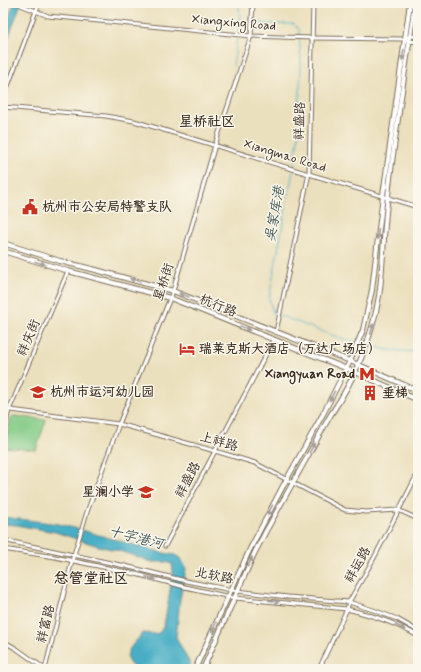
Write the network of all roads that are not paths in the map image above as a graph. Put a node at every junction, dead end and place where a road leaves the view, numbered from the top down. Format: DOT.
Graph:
graph roads {
  1 [pos="16,3"];
  2 [pos="39,3"];
  3 [pos="254,3"];
  4 [pos="313,3"];
  5 [pos="410,3"];
  6 [pos="415,3"];
  7 [pos="35,11"];
  8 [pos="251,36"];
  9 [pos="418,36"];
  10 [pos="312,38"];
  11 [pos="410,38"];
  12 [pos="405,39"];
  13 [pos="418,42"];
  14 [pos="3,99"];
  15 [pos="3,107"];
  16 [pos="215,145"];
  17 [pos="309,173"];
  18 [pos="385,196"];
  19 [pos="418,207"];
  20 [pos="3,243"];
  21 [pos="3,251"];
  22 [pos="68,271"];
  23 [pos="173,291"];
  24 [pos="170,298"];
  25 [pos="276,332"];
  26 [pos="274,339"];
  27 [pos="350,361"];
  28 [pos="358,365"];
  29 [pos="346,369"];
  30 [pos="355,372"];
  31 [pos="418,391"];
  32 [pos="418,400"];
  33 [pos="3,409"];
  34 [pos="9,410"];
  35 [pos="119,424"];
  36 [pos="3,436"];
  37 [pos="215,451"];
  38 [pos="418,473"];
  39 [pos="287,479"];
  40 [pos="293,482"];
  41 [pos="398,510"];
  42 [pos="418,519"];
  43 [pos="3,540"];
  44 [pos="165,546"];
  45 [pos="3,549"];
  46 [pos="74,555"];
  47 [pos="72,561"];
  48 [pos="231,590"];
  49 [pos="237,591"];
  50 [pos="228,596"];
  51 [pos="235,598"];
  52 [pos="349,602"];
  53 [pos="347,609"];
  54 [pos="418,631"];
  55 [pos="418,636"];
  56 [pos="3,641"];
  57 [pos="195,668"];
  58 [pos="45,669"];
  59 [pos="203,669"];
  60 [pos="319,669"];
  1 -- 7 [label="street, Xiangxing Road"];
  2 -- 7 [label="street"];
  3 -- 8 [label="street, 星桥街"];
  4 -- 10 [label="street, 祥盛路"];
  5 -- 12 [label="main road"];
  6 -- 11 [label="main road"];
  7 -- 8 [label="street, Xiangxing Road"];
  7 -- 14 [label="street"];
  8 -- 10 [label="street, Xiangxing Road"];
  8 -- 16 [label="street, 星桥街"];
  9 -- 11 [label="street, Xiangxing Road"];
  10 -- 12 [label="street, Xiangxing Road"];
  10 -- 17 [label="street, 祥盛路"];
  11 -- 12 [label="street, Xiangxing Road"];
  11 -- 13 [label="street, Xiangxing Road"];
  11 -- 18 [label="main road"];
  12 -- 18 [label="main road, one-way"];
  15 -- 16 [label="street, Xiangmao Road"];
  16 -- 17 [label="street, Xiangmao Road"];
  16 -- 23 [label="street, 星桥街"];
  17 -- 18 [label="street, Xiangmao Road"];
  17 -- 25 [label="street, 祥盛路"];
  18 -- 19 [label="street, Xiangmao Road"];
  18 -- 27 [label="main road, one-way"];
  28 -- 18 [label="main road, one-way"];
  23 -- 20 [label="main road, 杭行路, one-way"];
  21 -- 22 [label="main road, 杭行路, one-way"];
  22 -- 24 [label="main road, 杭行路"];
  22 -- 34 [label="street, 祥庆街"];
  23 -- 24 [label="street, 星桥街"];
  25 -- 23 [label="main road, 杭行路, one-way"];
  24 -- 26 [label="main road, 杭行路, one-way"];
  24 -- 35 [label="street, 星桥街"];
  25 -- 27 [label="main road, 杭行路"];
  26 -- 29 [label="main road, 杭行路"];
  26 -- 37 [label="street, 祥盛路"];
  27 -- 28 [label="main road, 杭行路"];
  27 -- 29 [label="main road"];
  28 -- 30 [label="main road"];
  28 -- 31 [label="main road, 杭行路"];
  29 -- 30 [label="main road, 杭行路"];
  29 -- 39 [label="main road, one-way"];
  30 -- 32 [label="main road, 杭行路"];
  40 -- 30 [label="main road, one-way"];
  33 -- 34 [label="street, 上祥路"];
  34 -- 35 [label="street, 上祥路"];
  34 -- 36 [label="street, 祥庆街"];
  35 -- 37 [label="street, 上祥路"];
  35 -- 46 [label="street, 星桥街"];
  37 -- 39 [label="street, 上祥路"];
  37 -- 44 [label="street, 祥盛路"];
  38 -- 41 [label="street, 祥运路"];
  39 -- 40 [label="street, 上祥路"];
  39 -- 48 [label="main road, one-way"];
  40 -- 41 [label="street, 上祥路"];
  49 -- 40 [label="main road, one-way"];
  41 -- 42 [label="street, 上祥路"];
  41 -- 52 [label="street, 祥运路"];
  43 -- 46 [label="street, 北软路"];
  45 -- 47 [label="street, 北软路"];
  46 -- 47 [label="street, 星桥街"];
  46 -- 48 [label="street, 北软路"];
  47 -- 50 [label="street, 北软路, one-way"];
  47 -- 58 [label="street, 祥富路"];
  48 -- 49 [label="street, 北软路"];
  48 -- 50 [label="main road"];
  49 -- 51 [label="main road"];
  49 -- 52 [label="street, 北软路"];
  50 -- 51 [label="street, 北软路"];
  50 -- 57 [label="main road, one-way"];
  51 -- 53 [label="street, 北软路, one-way"];
  51 -- 59 [label="main road"];
  52 -- 53 [label="street, 祥运路"];
  52 -- 54 [label="street, 北软路"];
  53 -- 55 [label="street, 北软路, one-way"];
  53 -- 60 [label="street, 祥运路"];
  56 -- 58 [label="street"];
}
